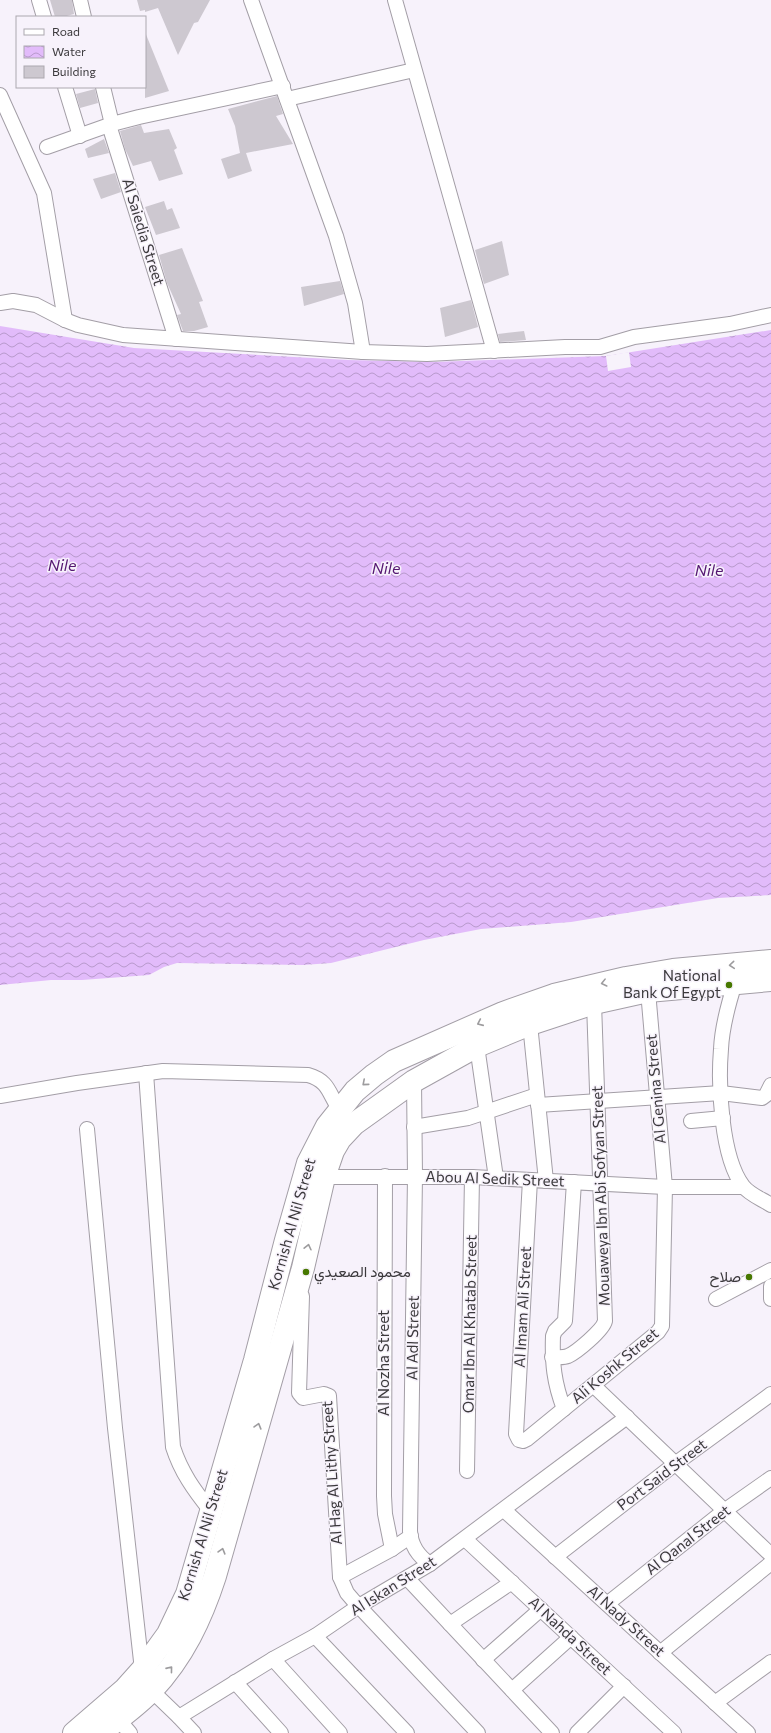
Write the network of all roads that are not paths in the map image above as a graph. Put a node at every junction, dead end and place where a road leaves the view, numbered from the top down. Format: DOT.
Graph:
graph roads {
  1 [pos="39,0"];
  2 [pos="80,0"];
  3 [pos="251,0"];
  4 [pos="395,0"];
  5 [pos="44,16"];
  6 [pos="84,16"];
  7 [pos="414,70"];
  8 [pos="65,88"];
  9 [pos="103,88"];
  10 [pos="285,93"];
  11 [pos="0,95"];
  12 [pos="111,125"];
  13 [pos="80,136"];
  14 [pos="46,147"];
  15 [pos="0,303"];
  16 [pos="771,315"];
  17 [pos="66,320"];
  18 [pos="176,339"];
  19 [pos="494,351"];
  20 [pos="363,352"];
  21 [pos="771,962"];
  22 [pos="771,980"];
  23 [pos="735,983"];
  24 [pos="648,991"];
  25 [pos="594,1003"];
  26 [pos="530,1024"];
  27 [pos="477,1046"];
  28 [pos="146,1073"];
  29 [pos="414,1081"];
  30 [pos="771,1085"];
  31 [pos="721,1093"];
  32 [pos="0,1096"];
  33 [pos="657,1096"];
  34 [pos="537,1100"];
  35 [pos="598,1100"];
  36 [pos="486,1113"];
  37 [pos="347,1117"];
  38 [pos="724,1118"];
  39 [pos="691,1121"];
  40 [pos="414,1127"];
  41 [pos="87,1128"];
  42 [pos="385,1176"];
  43 [pos="414,1176"];
  44 [pos="324,1177"];
  45 [pos="472,1177"];
  46 [pos="496,1178"];
  47 [pos="530,1180"];
  48 [pos="546,1181"];
  49 [pos="574,1182"];
  50 [pos="601,1183"];
  51 [pos="665,1187"];
  52 [pos="743,1187"];
  53 [pos="771,1204"];
  54 [pos="303,1268"];
  55 [pos="771,1270"];
  56 [pos="771,1286"];
  57 [pos="716,1299"];
  58 [pos="771,1299"];
  59 [pos="552,1356"];
  60 [pos="593,1385"];
  61 [pos="771,1394"];
  62 [pos="564,1409"];
  63 [pos="627,1417"];
  64 [pos="516,1434"];
  65 [pos="675,1464"];
  66 [pos="467,1471"];
  67 [pos="771,1478"];
  68 [pos="210,1510"];
  69 [pos="504,1510"];
  70 [pos="724,1512"];
  71 [pos="411,1536"];
  72 [pos="465,1539"];
  73 [pos="392,1549"];
  74 [pos="771,1555"];
  75 [pos="555,1556"];
  76 [pos="771,1563"];
  77 [pos="430,1564"];
  78 [pos="340,1577"];
  79 [pos="407,1578"];
  80 [pos="512,1582"];
  81 [pos="607,1604"];
  82 [pos="359,1606"];
  83 [pos="541,1609"];
  84 [pos="450,1624"];
  85 [pos="315,1636"];
  86 [pos="571,1637"];
  87 [pos="660,1653"];
  88 [pos="273,1659"];
  89 [pos="483,1660"];
  90 [pos="771,1662"];
  91 [pos="142,1670"];
  92 [pos="235,1682"];
  93 [pos="624,1686"];
  94 [pos="152,1690"];
  95 [pos="512,1690"];
  96 [pos="715,1703"];
  97 [pos="179,1717"];
  98 [pos="124,1726"];
  99 [pos="665,1730"];
  100 [pos="74,1733"];
  101 [pos="100,1733"];
  102 [pos="194,1733"];
  103 [pos="281,1733"];
  104 [pos="340,1733"];
  105 [pos="407,1733"];
  106 [pos="478,1733"];
  107 [pos="552,1733"];
  108 [pos="577,1733"];
  109 [pos="748,1733"];
  1 -- 5 [label="street"];
  2 -- 6 [label="street"];
  3 -- 10 [label="street"];
  4 -- 7 [label="street"];
  7 -- 10 [label="street"];
  7 -- 19 [label="street"];
  8 -- 13 [label="street"];
  9 -- 12 [label="street, Al Saiedia Street"];
  10 -- 12 [label="street"];
  10 -- 20 [label="street"];
  11 -- 17 [label="street"];
  12 -- 13 [label="street"];
  12 -- 18 [label="street, Al Saiedia Street"];
  13 -- 14 [label="street"];
  15 -- 17 [label="street"];
  16 -- 19 [label="street"];
  17 -- 18 [label="street"];
  18 -- 20 [label="street"];
  19 -- 20 [label="street"];
  21 -- 37 [label="main road, Kornish Al Nil Street, one-way"];
  22 -- 23 [label="main road, Kornish Al Nil Street"];
  23 -- 24 [label="main road, Kornish Al Nil Street"];
  23 -- 31 [label="street"];
  24 -- 25 [label="main road, Kornish Al Nil Street"];
  24 -- 33 [label="street, Al Genina Street"];
  25 -- 26 [label="main road, Kornish Al Nil Street"];
  25 -- 35 [label="street, Mouaweya Ibn Abi Sofyan Street"];
  26 -- 27 [label="main road, Kornish Al Nil Street"];
  26 -- 34 [label="street"];
  27 -- 29 [label="main road, Kornish Al Nil Street"];
  27 -- 36 [label="street"];
  28 -- 32 [label="street"];
  28 -- 37 [label="street"];
  28 -- 68 [label="street"];
  29 -- 37 [label="main road, Kornish Al Nil Street"];
  29 -- 40 [label="street, Al Adl Street"];
  30 -- 31 [label="street"];
  31 -- 33 [label="street"];
  31 -- 38 [label="street"];
  33 -- 35 [label="street"];
  33 -- 51 [label="street, Al Genina Street"];
  34 -- 35 [label="street"];
  34 -- 36 [label="street"];
  34 -- 48 [label="street"];
  35 -- 50 [label="street, Mouaweya Ibn Abi Sofyan Street"];
  36 -- 40 [label="street"];
  36 -- 46 [label="street"];
  37 -- 44 [label="main road, Kornish Al Nil Street"];
  37 -- 68 [label="main road, Kornish Al Nil Street"];
  38 -- 39 [label="street"];
  38 -- 52 [label="street"];
  40 -- 43 [label="street, Al Adl Street"];
  41 -- 91 [label="street"];
  42 -- 43 [label="street, Abou Al Sedik Street"];
  42 -- 44 [label="street, Abou Al Sedik Street"];
  42 -- 73 [label="street, Al Nozha Street"];
  43 -- 45 [label="street, Abou Al Sedik Street"];
  43 -- 71 [label="street, Al Adl Street"];
  54 -- 44 [label="main road, Kornish Al Nil Street, one-way"];
  45 -- 46 [label="street, Abou Al Sedik Street"];
  45 -- 66 [label="street, Omar Ibn Al Khatab Street"];
  46 -- 47 [label="street, Abou Al Sedik Street"];
  47 -- 48 [label="street, Abou Al Sedik Street"];
  47 -- 64 [label="street, Al Imam Ali Street"];
  48 -- 49 [label="street, Abou Al Sedik Street"];
  49 -- 50 [label="street, Abou Al Sedik Street"];
  49 -- 59 [label="street"];
  50 -- 51 [label="street, Abou Al Sedik Street"];
  50 -- 59 [label="street, Mouaweya Ibn Abi Sofyan Street"];
  51 -- 52 [label="street, Abou Al Sedik Street"];
  51 -- 60 [label="street, Ali Koshk Street"];
  52 -- 53 [label="street"];
  54 -- 78 [label="street, Al Hag Al Lithy Street"];
  94 -- 54 [label="main road, Kornish Al Nil Street, one-way"];
  55 -- 57 [label="street"];
  56 -- 58 [label="street"];
  59 -- 62 [label="street"];
  60 -- 62 [label="street, Ali Koshk Street"];
  60 -- 63 [label="street"];
  61 -- 65 [label="street, Port Said Street"];
  62 -- 64 [label="street, Ali Koshk Street"];
  63 -- 65 [label="street"];
  63 -- 69 [label="street, Al Iskan Street"];
  65 -- 70 [label="street"];
  65 -- 75 [label="street, Port Said Street"];
  67 -- 70 [label="street, Al Qanal Street"];
  68 -- 91 [label="main road, Kornish Al Nil Street"];
  69 -- 72 [label="street, Al Iskan Street"];
  69 -- 75 [label="street, Al Nady Street"];
  70 -- 74 [label="street"];
  70 -- 81 [label="street, Al Qanal Street"];
  71 -- 73 [label="street"];
  71 -- 77 [label="street, Al Adl Street"];
  72 -- 77 [label="street, Al Iskan Street"];
  72 -- 80 [label="street, Al Nahda Street"];
  73 -- 78 [label="street"];
  75 -- 81 [label="street, Al Nady Street"];
  76 -- 87 [label="street"];
  77 -- 79 [label="street, Al Iskan Street"];
  78 -- 82 [label="street, Al Hag Al Lithy Street"];
  79 -- 82 [label="street, Al Iskan Street"];
  79 -- 84 [label="street"];
  80 -- 83 [label="street, Al Nahda Street"];
  80 -- 84 [label="street"];
  81 -- 87 [label="street, Al Nady Street"];
  82 -- 85 [label="street, Al Iskan Street"];
  82 -- 106 [label="street, Al Hag Al Lithy Street"];
  83 -- 86 [label="street, Al Nahda Street"];
  83 -- 89 [label="street"];
  84 -- 89 [label="street"];
  85 -- 88 [label="street, Al Iskan Street"];
  85 -- 105 [label="street"];
  86 -- 93 [label="street, Al Nahda Street"];
  86 -- 95 [label="street"];
  87 -- 96 [label="street, Al Nady Street"];
  88 -- 92 [label="street, Al Iskan Street"];
  88 -- 104 [label="street"];
  89 -- 95 [label="street"];
  90 -- 96 [label="street"];
  91 -- 100 [label="main road, Kornish Al Nil Street"];
  92 -- 97 [label="street, Al Iskan Street"];
  92 -- 103 [label="street"];
  93 -- 99 [label="street, Al Nahda Street"];
  93 -- 108 [label="street"];
  94 -- 97 [label="street"];
  94 -- 98 [label="main road, Kornish Al Nil Street"];
  95 -- 107 [label="street"];
  96 -- 109 [label="street, Al Nady Street"];
  97 -- 102 [label="street"];
  98 -- 101 [label="main road, Kornish Al Nil Street"];
}
